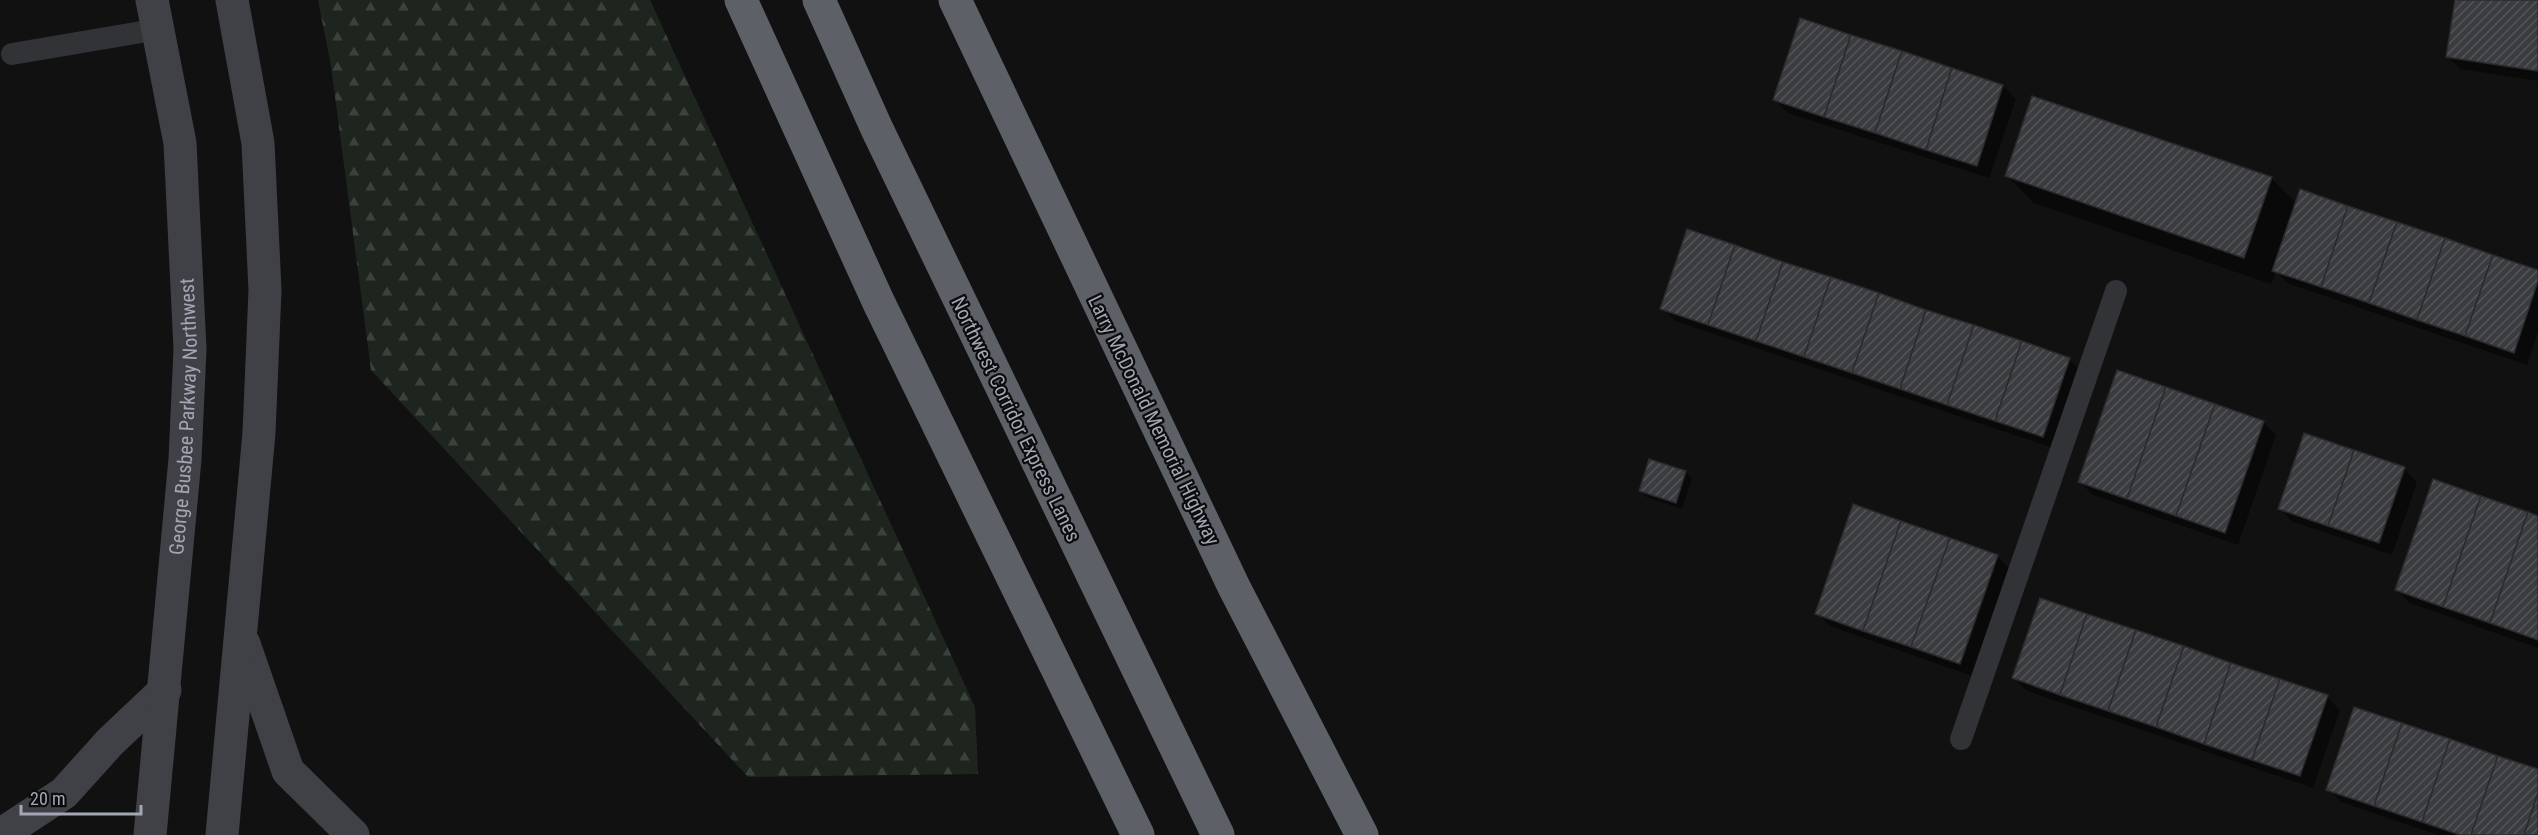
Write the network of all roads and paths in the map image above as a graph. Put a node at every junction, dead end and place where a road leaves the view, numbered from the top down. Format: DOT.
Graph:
graph roads {
  1 [pos="232,0"];
  2 [pos="741,0"];
  3 [pos="819,0"];
  4 [pos="955,0"];
  5 [pos="155,15"];
  6 [pos="12,54"];
  7 [pos="2116,291"];
  8 [pos="240,632"];
  9 [pos="165,690"];
  10 [pos="1961,739"];
  11 [pos="0,835"];
  12 [pos="150,835"];
  13 [pos="222,835"];
  14 [pos="353,835"];
  15 [pos="1137,835"];
  16 [pos="1218,835"];
  17 [pos="1362,835"];
  1 -- 8 [label="main road"];
  2 -- 15 [label="highway"];
  3 -- 16 [label="highway, Northwest Corridor Express Lanes"];
  4 -- 17 [label="highway, Larry McDonald Memorial Highway"];
  5 -- 6 [label="lane"];
  5 -- 9 [label="main road, George Busbee Parkway Northwest"];
  7 -- 10 [label="lane"];
  8 -- 13 [label="main road"];
  8 -- 14 [label="main road"];
  9 -- 11 [label="main road"];
  9 -- 12 [label="main road, George Busbee Parkway Northwest"];
}
